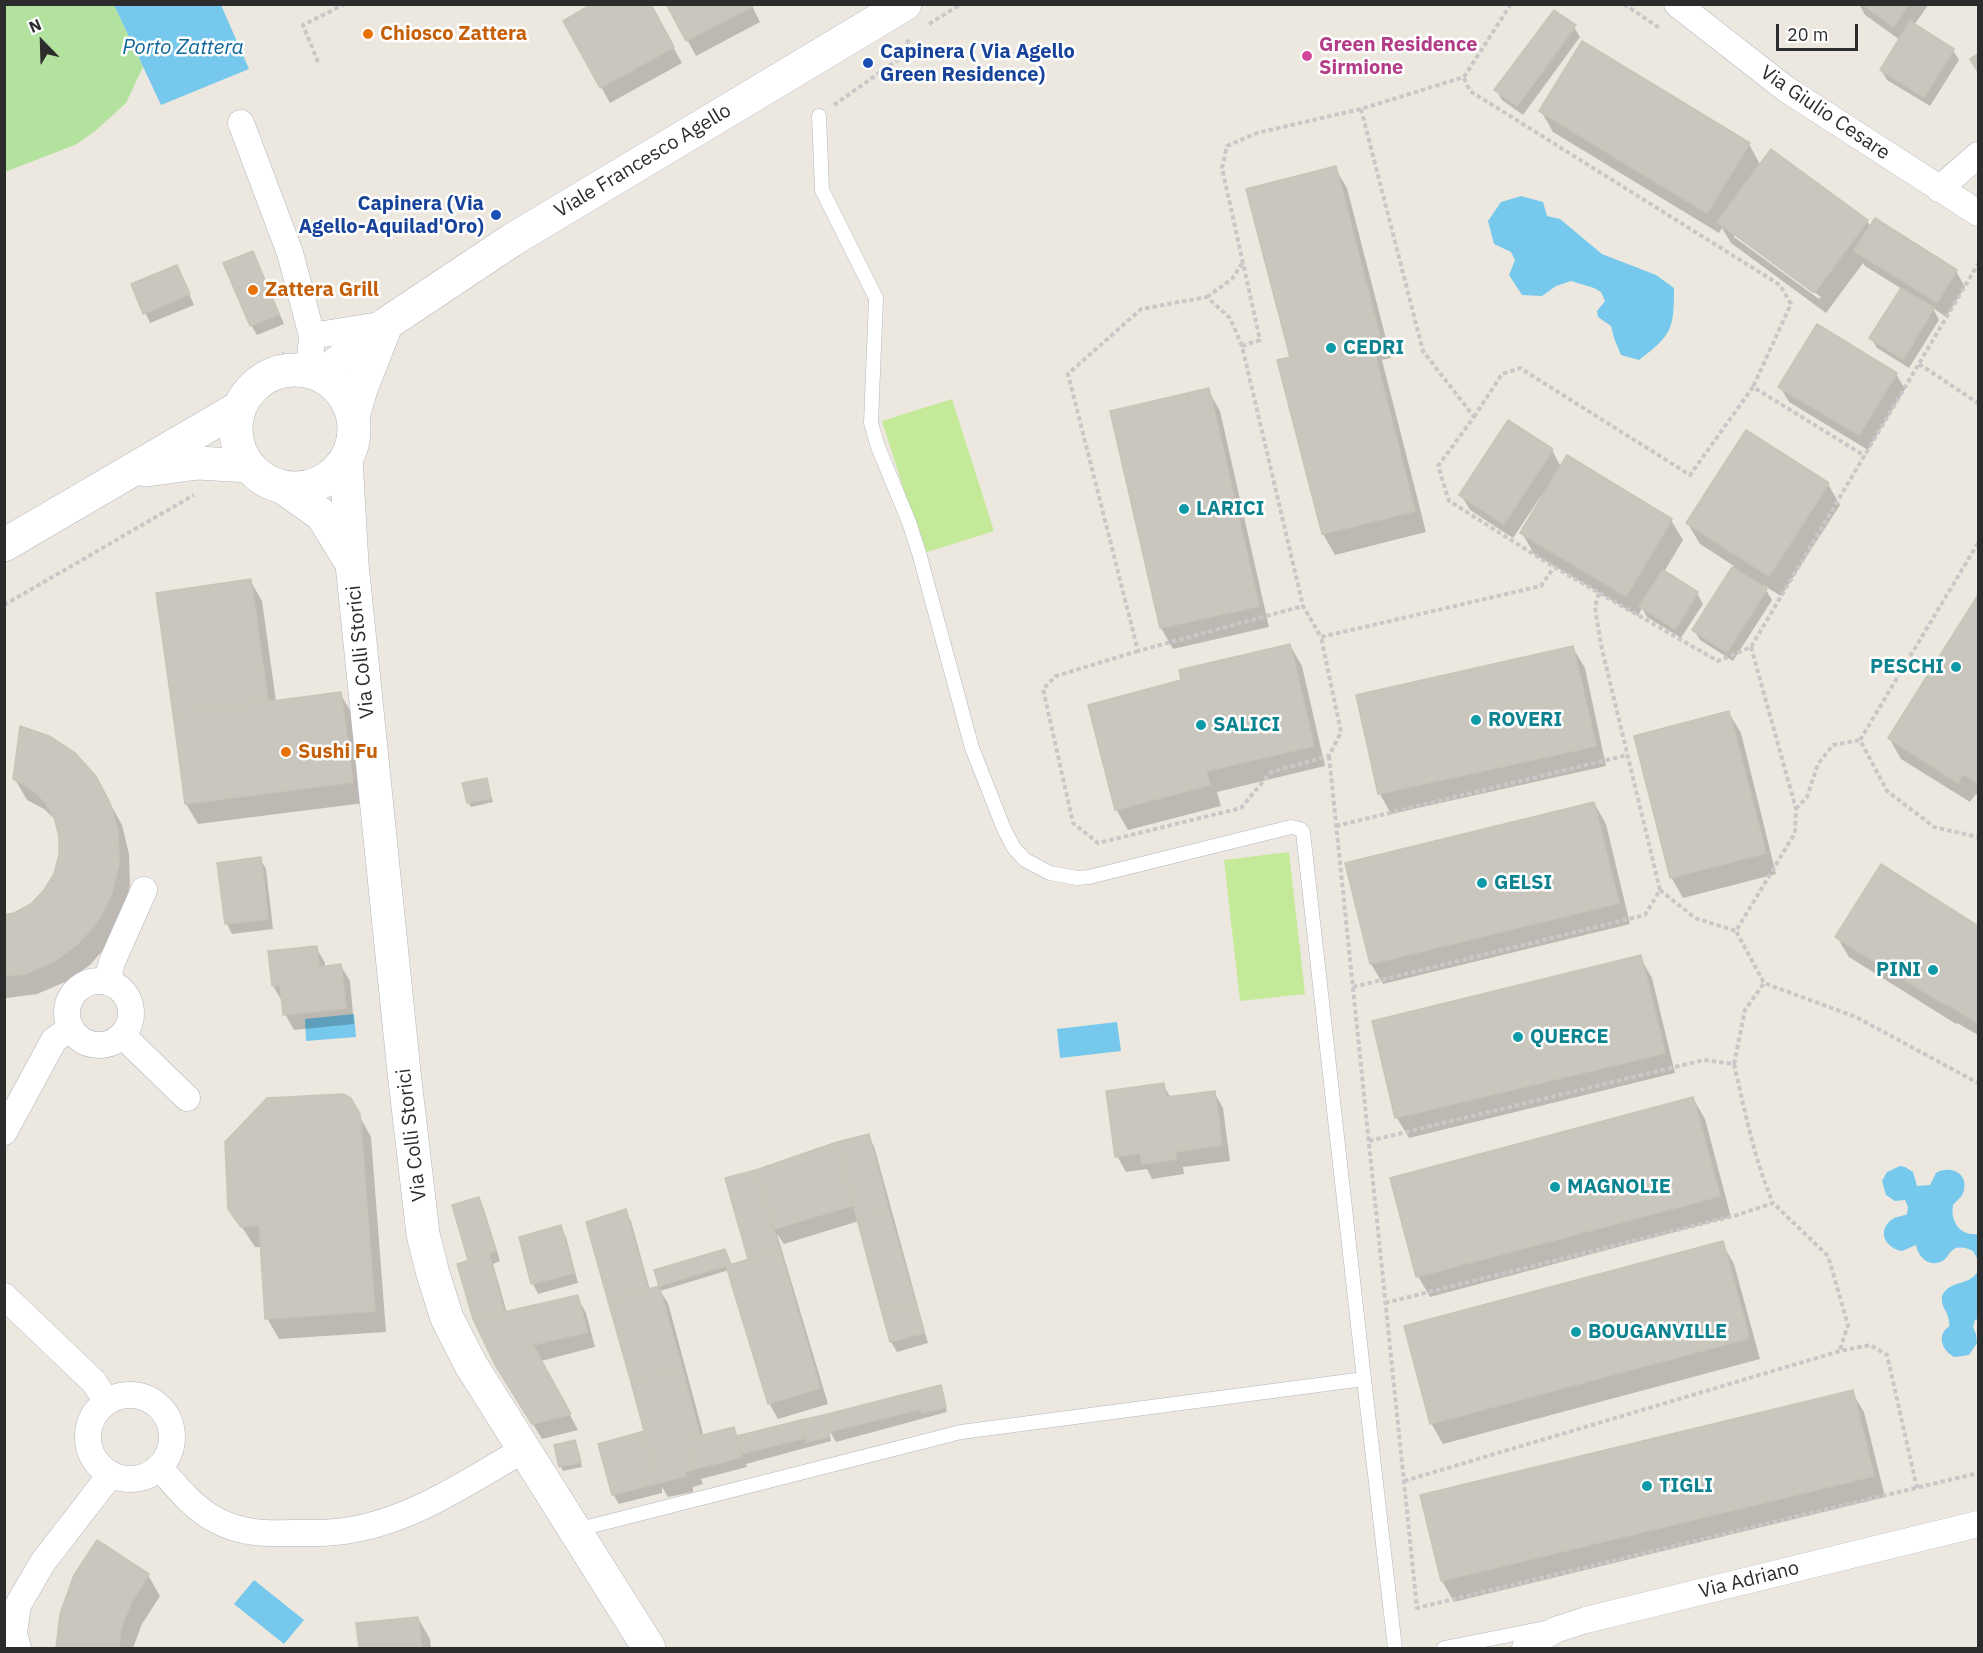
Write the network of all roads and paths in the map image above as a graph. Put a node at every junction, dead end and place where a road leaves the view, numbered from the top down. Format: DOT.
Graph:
graph roads {
  1 [pos="345,4"];
  2 [pos="961,4"];
  3 [pos="1511,4"];
  4 [pos="1677,4"];
  5 [pos="912,23"];
  6 [pos="318,62"];
  7 [pos="1464,78"];
  8 [pos="1361,109"];
  9 [pos="819,116"];
  10 [pos="241,123"];
  11 [pos="1978,155"];
  12 [pos="1939,189"];
  13 [pos="1978,213"];
  14 [pos="1243,261"];
  15 [pos="1978,264"];
  16 [pos="1207,297"];
  17 [pos="386,324"];
  18 [pos="312,336"];
  19 [pos="1242,346"];
  20 [pos="1919,364"];
  21 [pos="314,373"];
  22 [pos="1752,387"];
  23 [pos="1978,403"];
  24 [pos="240,407"];
  25 [pos="353,416"];
  26 [pos="1474,417"];
  27 [pos="1865,456"];
  28 [pos="346,459"];
  29 [pos="249,466"];
  30 [pos="130,472"];
  31 [pos="281,486"];
  32 [pos="202,490"];
  33 [pos="1978,543"];
  34 [pos="4,545"];
  35 [pos="352,564"];
  36 [pos="1554,567"];
  37 [pos="1599,593"];
  38 [pos="4,605"];
  39 [pos="1303,606"];
  40 [pos="1322,638"];
  41 [pos="1751,647"];
  42 [pos="1138,651"];
  43 [pos="1860,740"];
  44 [pos="1627,755"];
  45 [pos="1329,756"];
  46 [pos="1796,809"];
  47 [pos="1336,826"];
  48 [pos="1978,837"];
  49 [pos="144,890"];
  50 [pos="1660,890"];
  51 [pos="1736,931"];
  52 [pos="107,982"];
  53 [pos="1764,983"];
  54 [pos="1353,987"];
  55 [pos="70,1028"];
  56 [pos="122,1035"];
  57 [pos="1734,1064"];
  58 [pos="1978,1083"];
  59 [pos="187,1098"];
  60 [pos="4,1132"];
  61 [pos="1369,1142"];
  62 [pos="1773,1203"];
  63 [pos="4,1296"];
  64 [pos="1386,1303"];
  65 [pos="1840,1351"];
  66 [pos="1364,1379"];
  67 [pos="107,1402"];
  68 [pos="524,1450"];
  69 [pos="159,1467"];
  70 [pos="1978,1473"];
  71 [pos="111,1474"];
  72 [pos="1404,1481"];
  73 [pos="1917,1488"];
  74 [pos="1978,1524"];
  75 [pos="575,1531"];
  76 [pos="1586,1620"];
  77 [pos="18,1648"];
  78 [pos="649,1648"];
  79 [pos="1395,1648"];
  80 [pos="1444,1648"];
  81 [pos="1525,1648"];
  1 -- 6 [label="path"];
  2 -- 5 [label="path"];
  3 -- 7 [label="path"];
  4 -- 12 [label="street, Via Giulio Cesare"];
  5 -- 9 [label="path"];
  5 -- 17 [label="main road, Viale Francesco Agello"];
  7 -- 8 [label="path"];
  7 -- 22 [label="path"];
  8 -- 14 [label="path"];
  8 -- 26 [label="path"];
  9 -- 66 [label="lane"];
  10 -- 18 [label="street"];
  11 -- 12 [label="street"];
  12 -- 13 [label="street, Via Giulio Cesare"];
  14 -- 16 [label="path"];
  14 -- 19 [label="path"];
  15 -- 20 [label="path"];
  16 -- 19 [label="path"];
  16 -- 42 [label="path"];
  17 -- 18 [label="street"];
  17 -- 21 [label="main road, Viale Francesco Agello"];
  17 -- 25 [label="main road"];
  18 -- 21 [label="street"];
  19 -- 39 [label="path"];
  20 -- 23 [label="path"];
  20 -- 27 [label="path"];
  21 -- 24 [label="main road"];
  21 -- 25 [label="main road"];
  22 -- 26 [label="path"];
  22 -- 27 [label="path"];
  24 -- 29 [label="main road"];
  24 -- 30 [label="main road"];
  25 -- 28 [label="main road"];
  26 -- 36 [label="path"];
  27 -- 41 [label="path"];
  28 -- 31 [label="main road"];
  28 -- 35 [label="main road, Via Colli Storici"];
  29 -- 30 [label="main road"];
  29 -- 31 [label="main road"];
  30 -- 34 [label="main road"];
  31 -- 35 [label="main road, Via Colli Storici"];
  32 -- 38 [label="path"];
  33 -- 43 [label="path"];
  35 -- 68 [label="main road, Via Colli Storici"];
  36 -- 37 [label="path"];
  36 -- 40 [label="path"];
  37 -- 41 [label="path"];
  37 -- 44 [label="path"];
  39 -- 40 [label="path"];
  39 -- 42 [label="path"];
  40 -- 45 [label="path"];
  41 -- 46 [label="path"];
  42 -- 45 [label="path"];
  43 -- 46 [label="path"];
  43 -- 48 [label="path"];
  44 -- 47 [label="path"];
  44 -- 50 [label="path"];
  45 -- 47 [label="path"];
  46 -- 51 [label="path"];
  47 -- 54 [label="path"];
  49 -- 52 [label="street"];
  50 -- 51 [label="path"];
  50 -- 54 [label="path"];
  51 -- 53 [label="path"];
  52 -- 55 [label="street"];
  52 -- 56 [label="street"];
  53 -- 57 [label="path"];
  53 -- 58 [label="path"];
  54 -- 61 [label="path"];
  55 -- 56 [label="street"];
  55 -- 60 [label="street"];
  56 -- 59 [label="street"];
  57 -- 61 [label="path"];
  57 -- 62 [label="path"];
  61 -- 64 [label="path"];
  62 -- 64 [label="path"];
  62 -- 65 [label="path"];
  63 -- 67 [label="street"];
  64 -- 72 [label="path"];
  65 -- 72 [label="path"];
  65 -- 73 [label="path"];
  66 -- 75 [label="lane"];
  66 -- 79 [label="lane"];
  67 -- 69 [label="street"];
  67 -- 71 [label="street"];
  68 -- 69 [label="street"];
  68 -- 75 [label="main road, Via Colli Storici"];
  69 -- 71 [label="street"];
  70 -- 73 [label="path"];
  71 -- 77 [label="street"];
  72 -- 73 [label="path"];
  74 -- 76 [label="street, Via Adriano"];
  75 -- 78 [label="main road, Via Colli Storici"];
  76 -- 80 [label="lane"];
  76 -- 81 [label="street, Via Adriano"];
}
